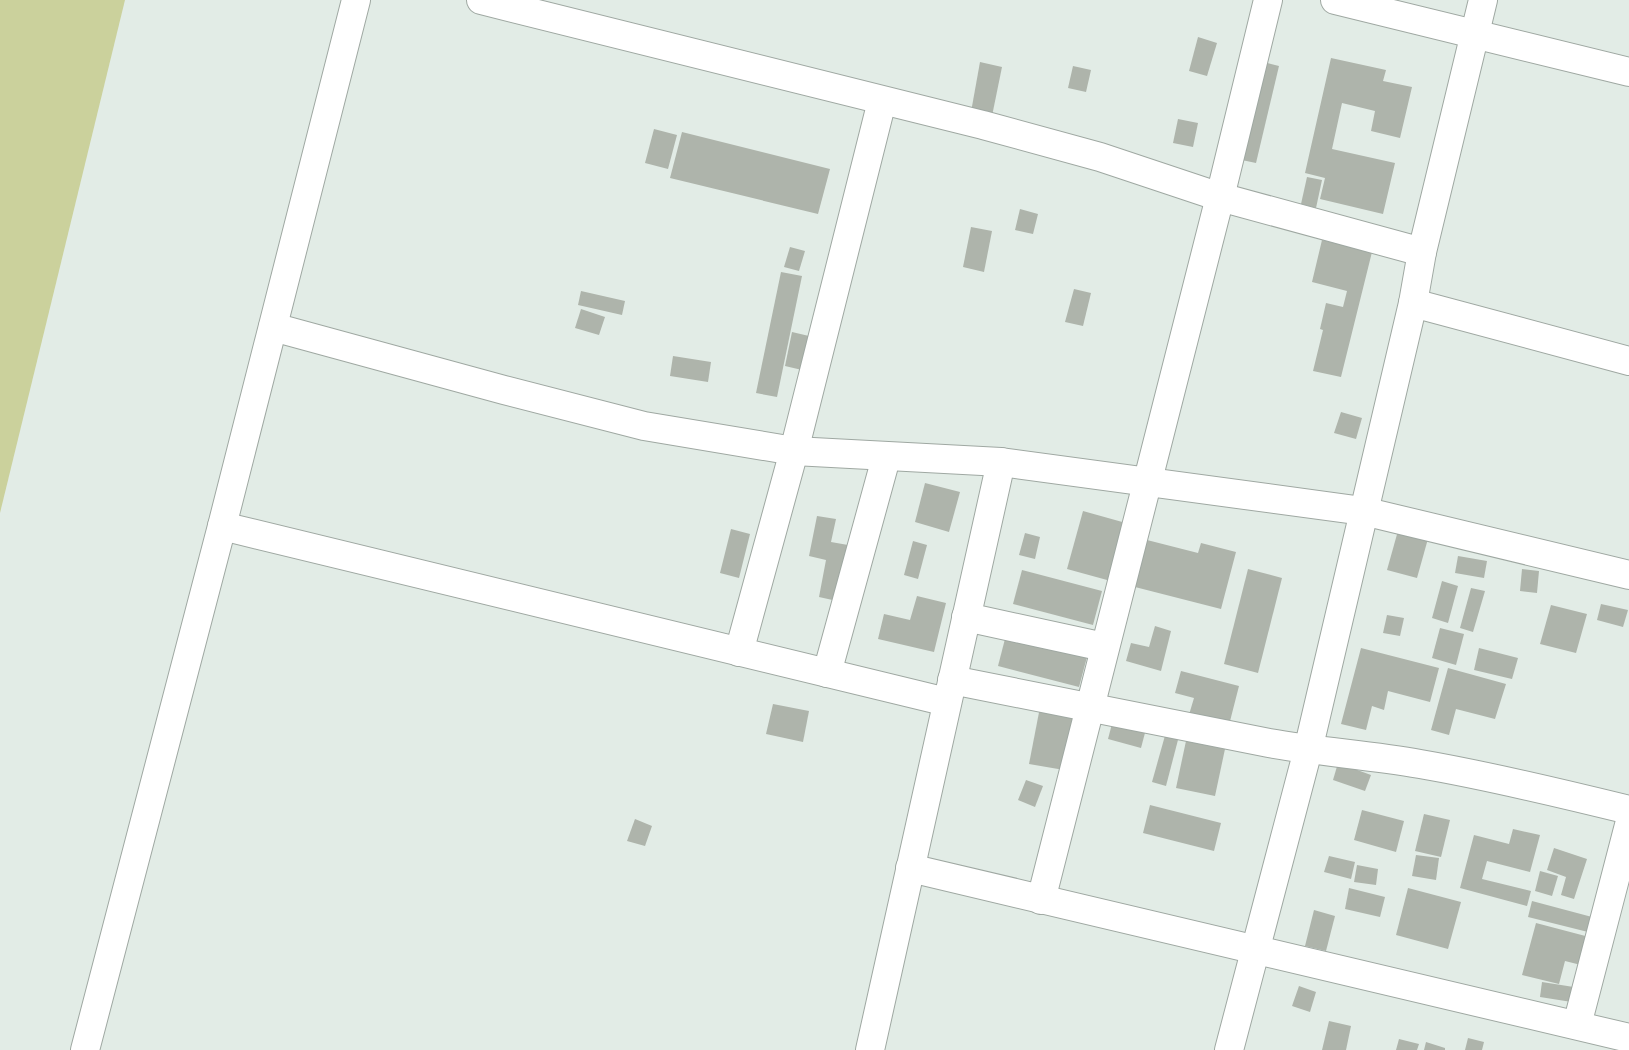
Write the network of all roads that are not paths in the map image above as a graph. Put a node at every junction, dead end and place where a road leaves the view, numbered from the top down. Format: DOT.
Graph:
graph roads {
  1 [pos="356,0"];
  2 [pos="481,0"];
  3 [pos="1268,0"];
  4 [pos="1335,0"];
  5 [pos="1484,0"];
  6 [pos="1475,35"];
  7 [pos="1629,72"];
  8 [pos="882,101"];
  9 [pos="1220,197"];
  10 [pos="1422,252"];
  11 [pos="1413,303"];
  12 [pos="273,327"];
  13 [pos="1629,361"];
  14 [pos="794,451"];
  15 [pos="886,458"];
  16 [pos="1001,462"];
  17 [pos="1148,481"];
  18 [pos="1363,511"];
  19 [pos="222,526"];
  20 [pos="1629,575"];
  21 [pos="966,617"];
  22 [pos="1104,647"];
  23 [pos="739,652"];
  24 [pos="827,673"];
  25 [pos="950,691"];
  26 [pos="1088,707"];
  27 [pos="1308,750"];
  28 [pos="1629,810"];
  29 [pos="1629,825"];
  30 [pos="910,868"];
  31 [pos="1041,900"];
  32 [pos="1254,950"];
  33 [pos="1577,1025"];
  34 [pos="1629,1038"];
  35 [pos="85,1050"];
  36 [pos="870,1050"];
  37 [pos="1229,1050"];
  1 -- 12 [label="street"];
  2 -- 8 [label="street"];
  3 -- 9 [label="street"];
  4 -- 6 [label="street"];
  5 -- 6 [label="street"];
  6 -- 7 [label="street"];
  6 -- 10 [label="street"];
  8 -- 9 [label="street"];
  8 -- 14 [label="street"];
  9 -- 10 [label="street"];
  9 -- 17 [label="street"];
  10 -- 11 [label="street"];
  11 -- 13 [label="street"];
  11 -- 18 [label="street"];
  12 -- 14 [label="street"];
  12 -- 19 [label="street"];
  14 -- 15 [label="street"];
  14 -- 23 [label="street"];
  15 -- 16 [label="street"];
  15 -- 24 [label="street"];
  16 -- 17 [label="street"];
  16 -- 21 [label="street"];
  17 -- 18 [label="street"];
  17 -- 22 [label="street"];
  18 -- 20 [label="street"];
  18 -- 27 [label="street"];
  19 -- 23 [label="street"];
  19 -- 35 [label="street"];
  21 -- 22 [label="street"];
  21 -- 25 [label="street"];
  22 -- 26 [label="street"];
  23 -- 24 [label="street"];
  24 -- 25 [label="street"];
  25 -- 26 [label="street"];
  25 -- 30 [label="street"];
  26 -- 27 [label="street"];
  26 -- 31 [label="street"];
  27 -- 28 [label="street"];
  27 -- 32 [label="street"];
  29 -- 33 [label="street"];
  30 -- 31 [label="street"];
  30 -- 36 [label="street"];
  31 -- 32 [label="street"];
  32 -- 33 [label="street"];
  32 -- 37 [label="street"];
  33 -- 34 [label="street"];
}
